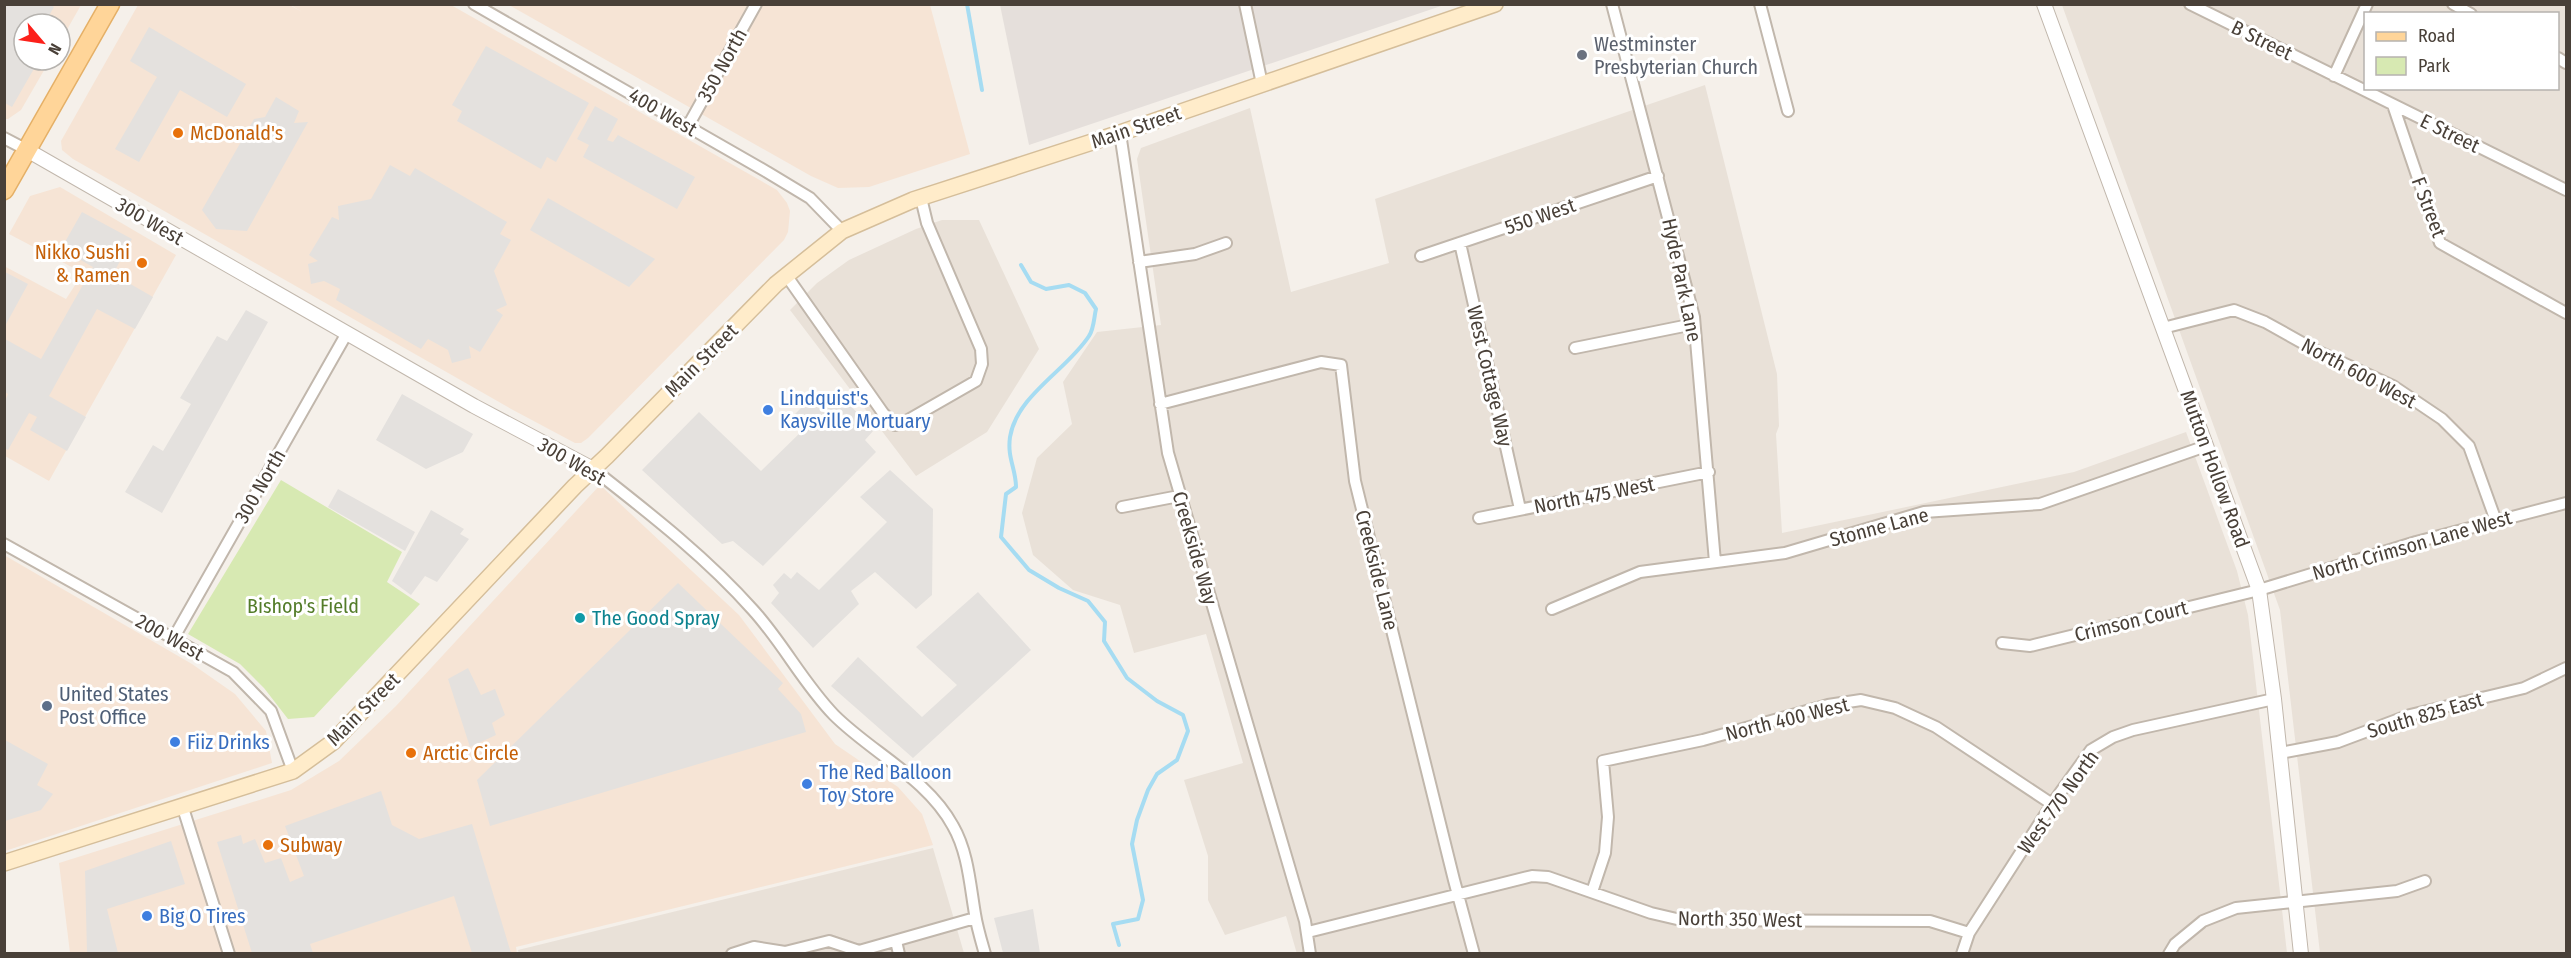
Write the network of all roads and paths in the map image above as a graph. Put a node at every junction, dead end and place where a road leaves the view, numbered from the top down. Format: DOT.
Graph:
graph roads {
  1 [pos="110,4"];
  2 [pos="474,4"];
  3 [pos="756,4"];
  4 [pos="1245,4"];
  5 [pos="1495,4"];
  6 [pos="1612,4"];
  7 [pos="1760,4"];
  8 [pos="2044,4"];
  9 [pos="2190,4"];
  10 [pos="2367,4"];
  11 [pos="2453,4"];
  12 [pos="2467,12"];
  13 [pos="2334,76"];
  14 [pos="1262,84"];
  15 [pos="2393,105"];
  16 [pos="1788,111"];
  17 [pos="688,126"];
  18 [pos="1120,133"];
  19 [pos="4,138"];
  20 [pos="27,150"];
  21 [pos="1658,177"];
  22 [pos="4,190"];
  23 [pos="2566,190"];
  24 [pos="921,198"];
  25 [pos="842,231"];
  26 [pos="1226,243"];
  27 [pos="1460,243"];
  28 [pos="1421,256"];
  29 [pos="1139,262"];
  30 [pos="786,275"];
  31 [pos="2566,313"];
  32 [pos="1694,324"];
  33 [pos="2163,328"];
  34 [pos="347,333"];
  35 [pos="1575,348"];
  36 [pos="1160,404"];
  37 [pos="2206,446"];
  38 [pos="593,469"];
  39 [pos="1709,472"];
  40 [pos="1179,496"];
  41 [pos="2566,503"];
  42 [pos="1122,507"];
  43 [pos="1520,509"];
  44 [pos="1479,518"];
  45 [pos="2496,521"];
  46 [pos="4,544"];
  47 [pos="1715,562"];
  48 [pos="2259,590"];
  49 [pos="1552,609"];
  50 [pos="173,639"];
  51 [pos="2002,644"];
  52 [pos="2566,668"];
  53 [pos="2274,699"];
  54 [pos="2280,753"];
  55 [pos="293,771"];
  56 [pos="2052,804"];
  57 [pos="183,808"];
  58 [pos="4,863"];
  59 [pos="2425,881"];
  60 [pos="1592,892"];
  61 [pos="1457,893"];
  62 [pos="2296,902"];
  63 [pos="975,918"];
  64 [pos="1308,932"];
  65 [pos="1969,933"];
  66 [pos="896,941"];
  67 [pos="783,953"];
  68 [pos="228,954"];
  69 [pos="732,954"];
  70 [pos="899,954"];
  71 [pos="985,954"];
  72 [pos="1310,954"];
  73 [pos="1474,954"];
  74 [pos="1962,954"];
  75 [pos="2169,954"];
  76 [pos="2301,954"];
  1 -- 20 [label="main road"];
  2 -- 17 [label="street, 400 West"];
  3 -- 17 [label="street, 350 North"];
  4 -- 14 [label="street"];
  5 -- 14 [label="main road, Main Street"];
  6 -- 21 [label="street, Hyde Park Lane"];
  7 -- 16 [label="street"];
  8 -- 33 [label="street, Mutton Hollow Road"];
  9 -- 13 [label="street, B Street"];
  10 -- 13 [label="street"];
  11 -- 12 [label="street"];
  13 -- 15 [label="street, E Street"];
  14 -- 18 [label="main road, Main Street"];
  15 -- 23 [label="street, E Street"];
  15 -- 31 [label="street, F Street"];
  17 -- 25 [label="street, 400 West"];
  18 -- 24 [label="main road, Main Street"];
  18 -- 29 [label="street, Creekside Way"];
  19 -- 20 [label="street"];
  20 -- 22 [label="main road"];
  20 -- 34 [label="street, 300 West"];
  21 -- 27 [label="street, 550 West"];
  21 -- 32 [label="street, Hyde Park Lane"];
  24 -- 25 [label="main road, Main Street"];
  24 -- 30 [label="street"];
  25 -- 30 [label="main road, Main Street"];
  26 -- 29 [label="street"];
  27 -- 28 [label="street, 550 West"];
  27 -- 43 [label="street, West Cottage Way"];
  29 -- 36 [label="street, Creekside Way"];
  30 -- 38 [label="main road, Main Street"];
  32 -- 35 [label="street"];
  32 -- 39 [label="street, Hyde Park Lane"];
  33 -- 37 [label="street, Mutton Hollow Road"];
  33 -- 45 [label="street, North 600 West"];
  34 -- 38 [label="street, 300 West"];
  34 -- 50 [label="street, 300 North"];
  36 -- 40 [label="street, Creekside Way"];
  36 -- 61 [label="street, Creekside Lane"];
  37 -- 47 [label="street, Stonne Lane"];
  37 -- 48 [label="street, Mutton Hollow Road"];
  38 -- 55 [label="main road, Main Street"];
  38 -- 63 [label="street, 300 West"];
  39 -- 43 [label="street, North 475 West"];
  39 -- 47 [label="street, Hyde Park Lane"];
  40 -- 42 [label="street"];
  40 -- 64 [label="street, Creekside Way"];
  41 -- 45 [label="street, North Crimson Lane West"];
  43 -- 44 [label="street, North 475 West"];
  45 -- 48 [label="street, North Crimson Lane West"];
  46 -- 50 [label="street, 200 West"];
  47 -- 49 [label="street, Stonne Lane"];
  48 -- 51 [label="street, Crimson Court"];
  48 -- 53 [label="street, Mutton Hollow Road"];
  50 -- 55 [label="street, 200 West"];
  52 -- 54 [label="street, South 825 East"];
  53 -- 54 [label="street, Mutton Hollow Road"];
  53 -- 56 [label="street, West 770 North"];
  54 -- 62 [label="street, Mutton Hollow Road"];
  55 -- 57 [label="main road, Main Street"];
  56 -- 60 [label="street, North 400 West"];
  56 -- 65 [label="street, West 770 North"];
  57 -- 58 [label="main road, Main Street"];
  57 -- 68 [label="street"];
  59 -- 62 [label="street"];
  60 -- 61 [label="street, North 350 West"];
  60 -- 65 [label="street, North 350 West"];
  61 -- 64 [label="street, North 350 West"];
  61 -- 73 [label="street, Creekside Lane"];
  62 -- 75 [label="street"];
  62 -- 76 [label="street, Mutton Hollow Road"];
  63 -- 66 [label="street"];
  63 -- 71 [label="street, 300 West"];
  64 -- 72 [label="street, Creekside Way"];
  65 -- 74 [label="street, West 770 North"];
  66 -- 67 [label="street"];
  66 -- 70 [label="street"];
  67 -- 69 [label="street"];
}
